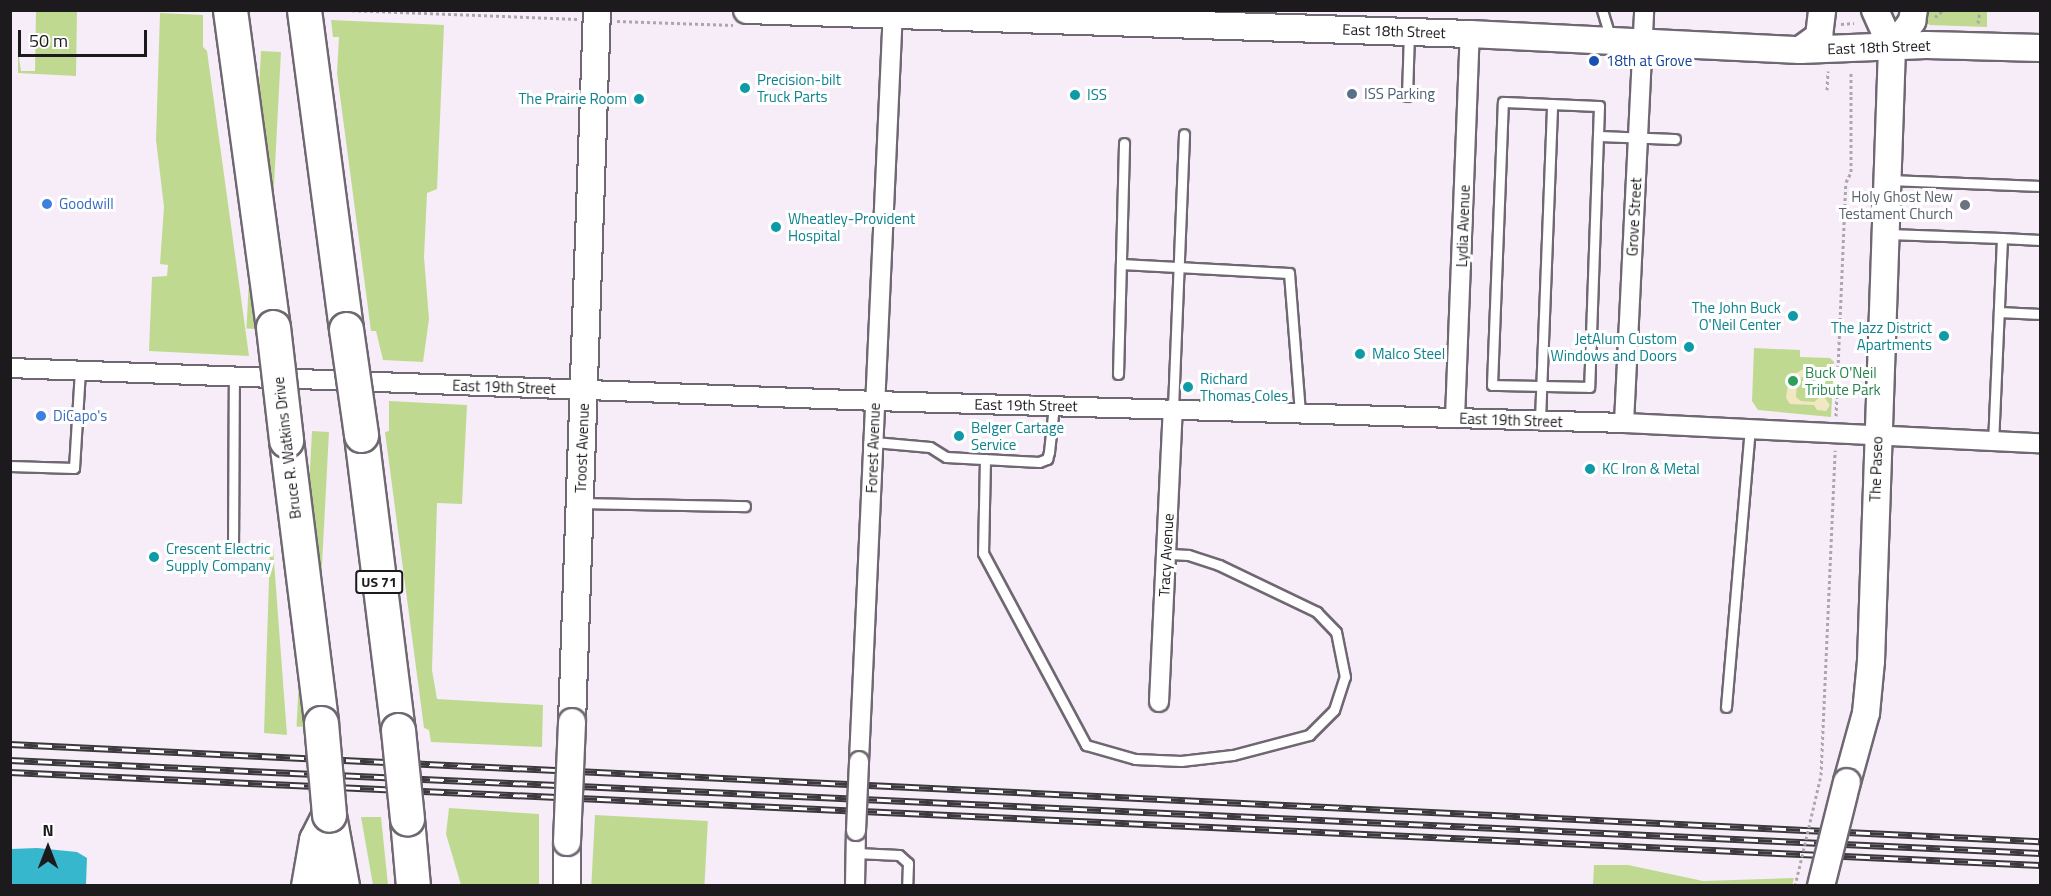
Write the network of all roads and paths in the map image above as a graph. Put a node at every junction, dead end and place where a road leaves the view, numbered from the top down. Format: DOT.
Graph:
graph roads {
  1 [pos="230,10"];
  2 [pos="304,10"];
  3 [pos="597,10"];
  4 [pos="747,10"];
  5 [pos="1602,10"];
  6 [pos="1644,10"];
  7 [pos="1822,10"];
  8 [pos="1875,10"];
  9 [pos="1914,10"];
  10 [pos="1980,10"];
  11 [pos="893,13"];
  12 [pos="1978,23"];
  13 [pos="1410,32"];
  14 [pos="1470,34"];
  15 [pos="1612,41"];
  16 [pos="1642,43"];
  17 [pos="1892,48"];
  18 [pos="2040,48"];
  19 [pos="1800,50"];
  20 [pos="1828,71"];
  21 [pos="1851,71"];
  22 [pos="1827,90"];
  23 [pos="1407,96"];
  24 [pos="1552,104"];
  25 [pos="1184,134"];
  26 [pos="1599,136"];
  27 [pos="1637,138"];
  28 [pos="1675,139"];
  29 [pos="1124,143"];
  30 [pos="1887,180"];
  31 [pos="2040,186"];
  32 [pos="1885,234"];
  33 [pos="2002,238"];
  34 [pos="2040,240"];
  35 [pos="1121,264"];
  36 [pos="1178,267"];
  37 [pos="1999,312"];
  38 [pos="2040,314"];
  39 [pos="10,368"];
  40 [pos="80,370"];
  41 [pos="1118,374"];
  42 [pos="234,376"];
  43 [pos="1541,386"];
  44 [pos="584,390"];
  45 [pos="875,401"];
  46 [pos="1054,405"];
  47 [pos="1173,408"];
  48 [pos="1300,413"];
  49 [pos="1455,418"];
  50 [pos="1539,420"];
  51 [pos="1836,420"];
  52 [pos="1624,423"];
  53 [pos="1750,429"];
  54 [pos="1877,436"];
  55 [pos="1994,441"];
  56 [pos="874,442"];
  57 [pos="2040,443"];
  58 [pos="1835,446"];
  59 [pos="985,459"];
  60 [pos="10,465"];
  61 [pos="580,503"];
  62 [pos="745,506"];
  63 [pos="233,550"];
  64 [pos="1166,554"];
  65 [pos="1159,702"];
  66 [pos="1726,707"];
  67 [pos="329,815"];
  68 [pos="408,831"];
  69 [pos="856,854"];
  70 [pos="308,885"];
  71 [pos="342,885"];
  72 [pos="413,885"];
  73 [pos="431,885"];
  74 [pos="567,885"];
  75 [pos="855,885"];
  76 [pos="906,885"];
  77 [pos="1795,885"];
  78 [pos="1821,885"];
  1 -- 67 [label="highway, Bruce R. Watkins Drive, bridge"];
  2 -- 68 [label="highway, US 71, bridge"];
  3 -- 44 [label="main road, Troost Avenue"];
  4 -- 11 [label="main road, East 18th Street"];
  5 -- 15 [label="lane"];
  6 -- 16 [label="street, Grove Street"];
  7 -- 19 [label="main road"];
  8 -- 17 [label="main road, The Paseo"];
  9 -- 17 [label="main road"];
  10 -- 12 [label="path"];
  11 -- 13 [label="main road, East 18th Street"];
  11 -- 45 [label="street, Forest Avenue"];
  13 -- 14 [label="main road, East 18th Street"];
  13 -- 23 [label="lane"];
  14 -- 15 [label="main road, East 18th Street"];
  14 -- 49 [label="street, Lydia Avenue"];
  15 -- 16 [label="main road, East 18th Street"];
  16 -- 19 [label="main road, East 18th Street"];
  16 -- 27 [label="street, Grove Street"];
  17 -- 18 [label="main road, East 18th Street"];
  17 -- 19 [label="main road, East 18th Street"];
  17 -- 30 [label="main road, The Paseo"];
  20 -- 22 [label="path"];
  21 -- 51 [label="path"];
  24 -- 26 [label="lane"];
  24 -- 43 [label="lane"];
  24 -- 43 [label="lane"];
  25 -- 36 [label="lane"];
  26 -- 27 [label="lane"];
  26 -- 43 [label="lane"];
  27 -- 28 [label="lane"];
  27 -- 52 [label="street, Grove Street"];
  29 -- 35 [label="lane"];
  30 -- 31 [label="lane"];
  30 -- 32 [label="main road, The Paseo"];
  32 -- 33 [label="lane"];
  32 -- 54 [label="main road, The Paseo"];
  33 -- 34 [label="lane"];
  33 -- 37 [label="lane"];
  35 -- 36 [label="lane"];
  35 -- 41 [label="lane"];
  36 -- 47 [label="lane"];
  36 -- 48 [label="lane"];
  37 -- 38 [label="lane"];
  37 -- 55 [label="lane"];
  39 -- 40 [label="street, East 19th Street"];
  40 -- 42 [label="street, East 19th Street"];
  40 -- 60 [label="lane"];
  42 -- 44 [label="street, East 19th Street"];
  42 -- 63 [label="lane"];
  43 -- 50 [label="lane"];
  44 -- 45 [label="street, East 19th Street"];
  44 -- 61 [label="main road, Troost Avenue"];
  45 -- 46 [label="street, East 19th Street"];
  45 -- 56 [label="street, Forest Avenue"];
  46 -- 47 [label="street, East 19th Street"];
  46 -- 59 [label="lane"];
  47 -- 48 [label="street, East 19th Street"];
  47 -- 64 [label="street, Tracy Avenue"];
  48 -- 49 [label="street, East 19th Street"];
  49 -- 50 [label="street, East 19th Street"];
  50 -- 52 [label="street, East 19th Street"];
  52 -- 53 [label="street, East 19th Street"];
  53 -- 54 [label="street, East 19th Street"];
  53 -- 66 [label="lane"];
  54 -- 55 [label="street, East 19th Street"];
  54 -- 78 [label="main road, The Paseo, bridge"];
  55 -- 57 [label="street, East 19th Street"];
  56 -- 59 [label="lane"];
  56 -- 69 [label="street, Forest Avenue, bridge"];
  58 -- 77 [label="path, bridge"];
  59 -- 64 [label="lane"];
  61 -- 62 [label="lane"];
  61 -- 74 [label="main road, Troost Avenue, bridge"];
  64 -- 65 [label="street, Tracy Avenue"];
  67 -- 70 [label="highway"];
  67 -- 71 [label="highway, Bruce R. Watkins Drive"];
  68 -- 72 [label="highway, US 71"];
  68 -- 73 [label="highway"];
  69 -- 75 [label="street, Forest Avenue"];
  69 -- 76 [label="lane"];
}
